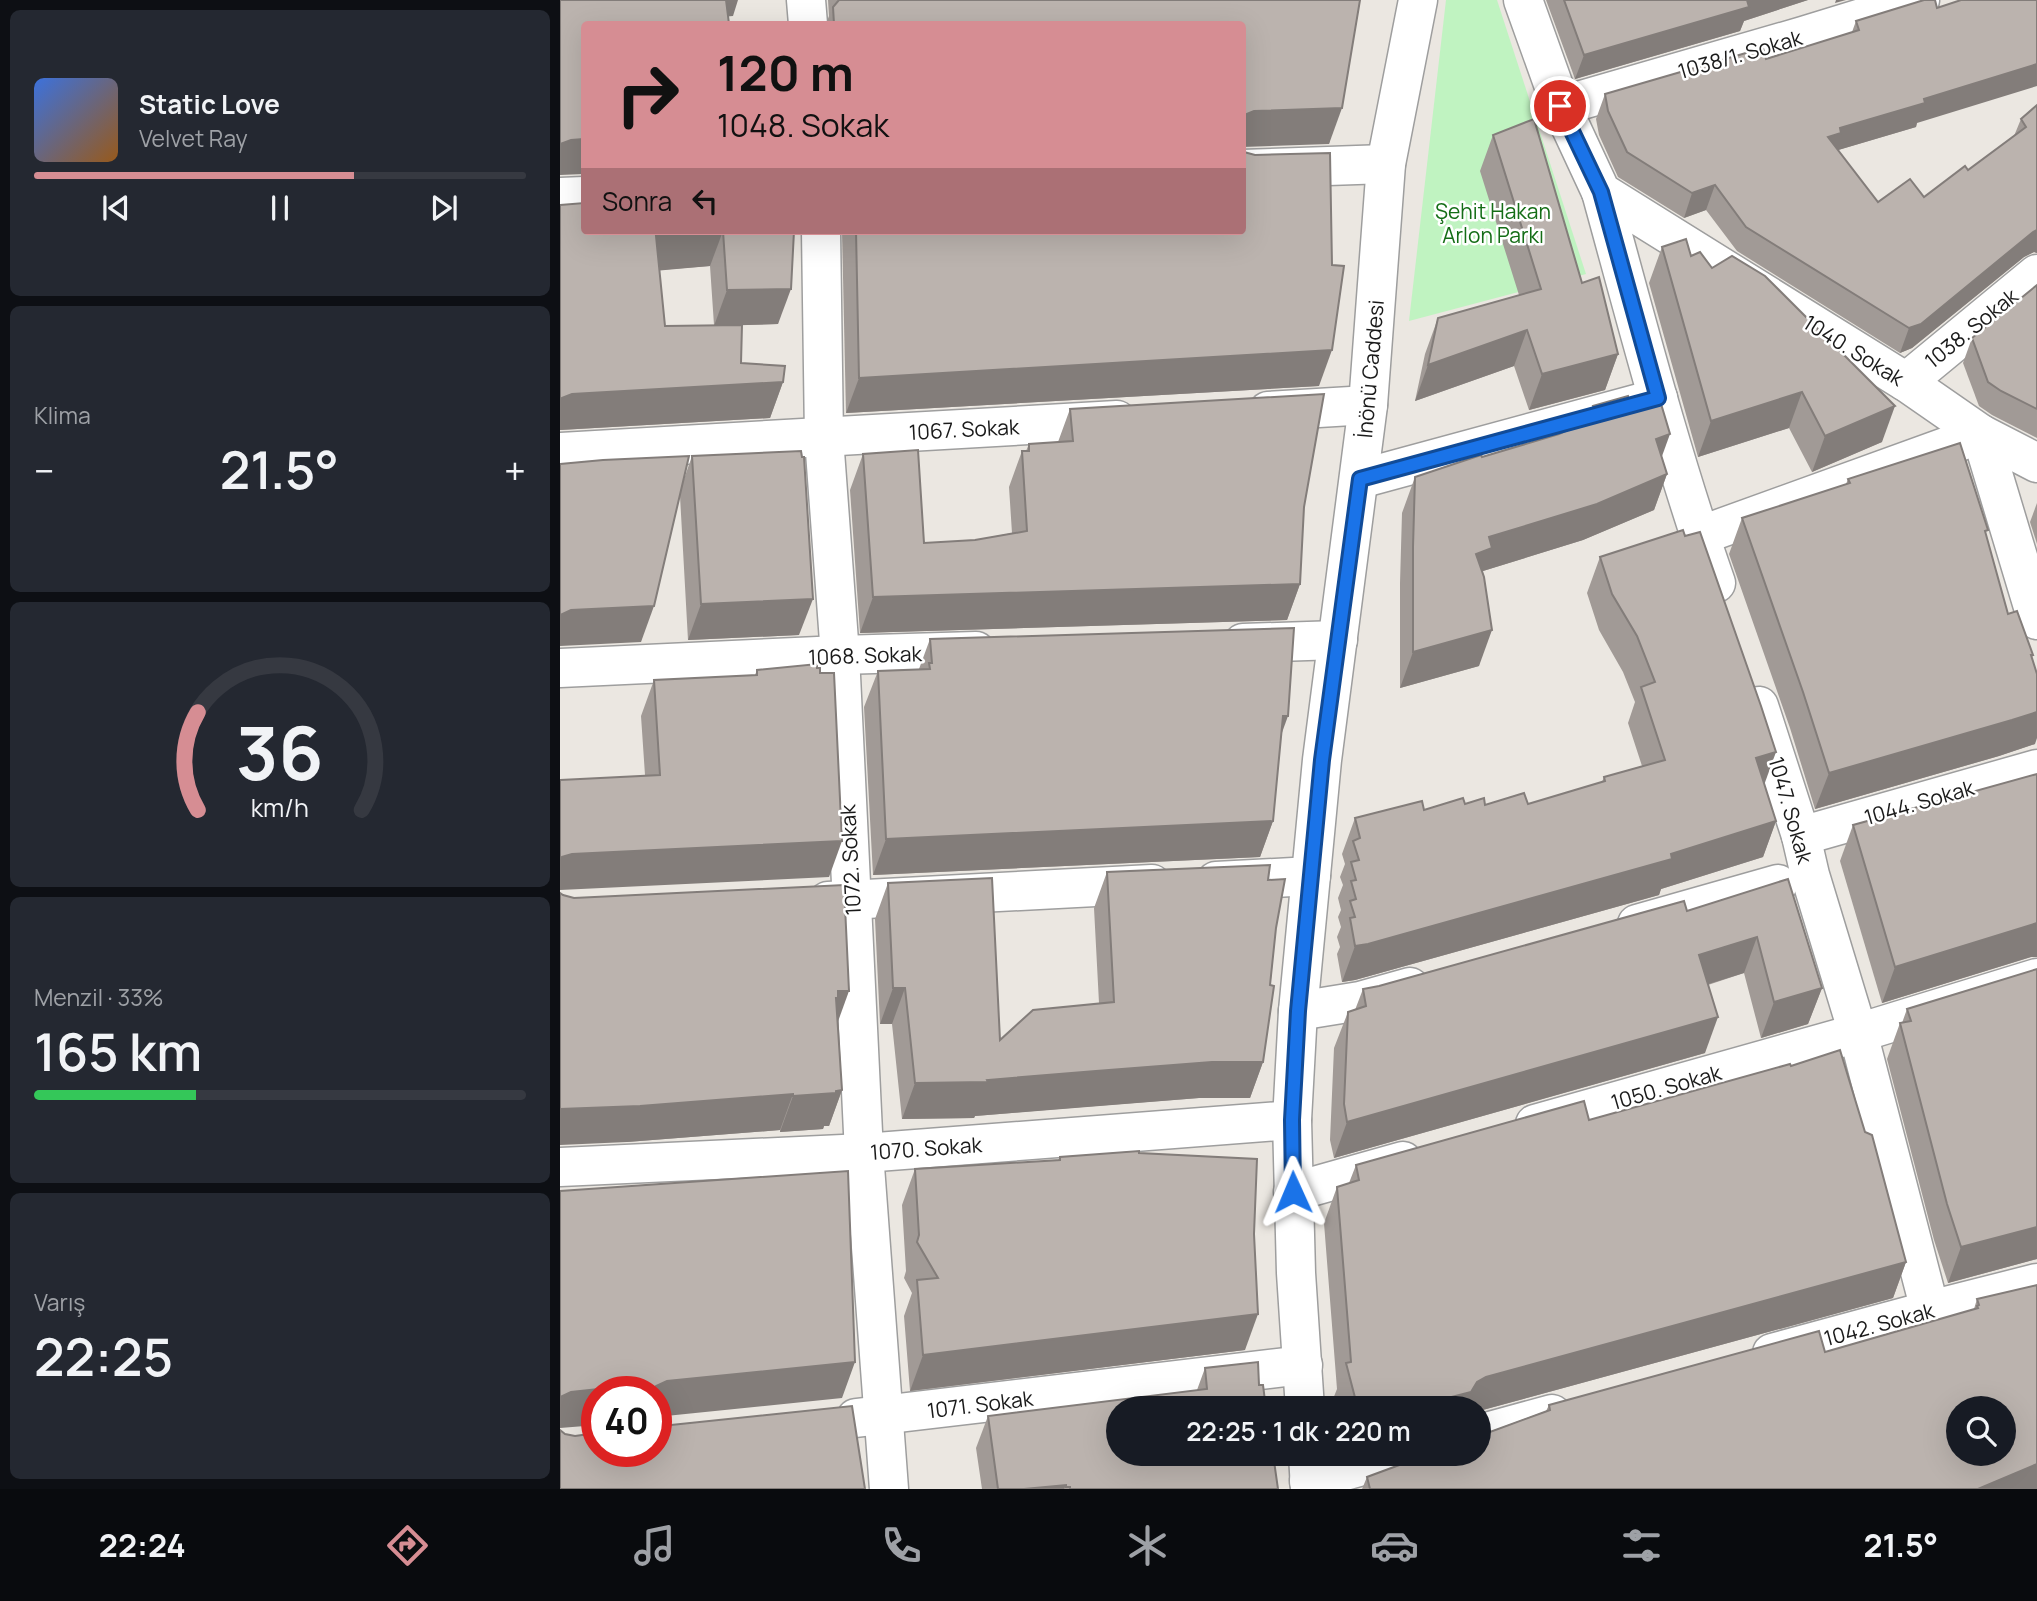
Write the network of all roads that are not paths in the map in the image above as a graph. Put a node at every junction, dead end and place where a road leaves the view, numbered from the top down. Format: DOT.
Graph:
graph roads {
  1 [pos="806,0"];
  2 [pos="1418,0"];
  3 [pos="1523,0"];
  4 [pos="1920,0"];
  5 [pos="808,21"];
  6 [pos="1560,106"];
  7 [pos="1386,164"];
  8 [pos="1246,169"];
  9 [pos="1601,192"];
  10 [pos="581,196"];
  11 [pos="560,197"];
  12 [pos="821,235"];
  13 [pos="2037,274"];
  14 [pos="1906,382"];
  15 [pos="1658,398"];
  16 [pos="1368,405"];
  17 [pos="1229,413"];
  18 [pos="1145,418"];
  19 [pos="1981,434"];
  20 [pos="824,438"];
  21 [pos="560,452"];
  22 [pos="2037,463"];
  23 [pos="1360,479"];
  24 [pos="1699,536"];
  25 [pos="1725,611"];
  26 [pos="2037,620"];
  27 [pos="1338,640"];
  28 [pos="1214,644"];
  29 [pos="1006,650"];
  30 [pos="840,655"];
  31 [pos="560,668"];
  32 [pos="1747,673"];
  33 [pos="2037,769"];
  34 [pos="1801,836"];
  35 [pos="1810,875"];
  36 [pos="1311,876"];
  37 [pos="853,900"];
  38 [pos="797,902"];
  39 [pos="1598,934"];
  40 [pos="2037,978"];
  41 [pos="1439,979"];
  42 [pos="1298,1011"];
  43 [pos="1858,1032"];
  44 [pos="1292,1120"];
  45 [pos="1508,1131"];
  46 [pos="1441,1150"];
  47 [pos="864,1153"];
  48 [pos="560,1167"];
  49 [pos="1293,1192"];
  50 [pos="2037,1283"];
  51 [pos="1930,1310"];
  52 [pos="1744,1361"];
  53 [pos="1303,1365"];
  54 [pos="1304,1396"];
  55 [pos="1585,1405"];
  56 [pos="883,1416"];
  57 [pos="816,1423"];
  58 [pos="1491,1431"];
  59 [pos="1350,1466"];
  60 [pos="1309,1475"];
  61 [pos="889,1489"];
  1 -- 5 [label="street"];
  2 -- 7 [label="street, İnönü Caddesi"];
  3 -- 6 [label="street"];
  4 -- 6 [label="street, 1038/1. Sokak"];
  6 -- 9 [label="street"];
  7 -- 8 [label="street"];
  7 -- 16 [label="street, İnönü Caddesi"];
  9 -- 14 [label="street, 1040. Sokak"];
  9 -- 15 [label="street"];
  10 -- 11 [label="street"];
  12 -- 20 [label="street, 1072. Sokak"];
  13 -- 14 [label="street, 1038. Sokak"];
  14 -- 19 [label="street, 1040. Sokak"];
  15 -- 23 [label="street"];
  15 -- 24 [label="street"];
  16 -- 17 [label="street"];
  16 -- 23 [label="street, İnönü Caddesi"];
  18 -- 20 [label="street, 1067. Sokak"];
  19 -- 22 [label="street, 1040. Sokak"];
  19 -- 24 [label="street"];
  19 -- 26 [label="street"];
  20 -- 21 [label="street, 1067. Sokak"];
  20 -- 30 [label="street, 1072. Sokak"];
  23 -- 27 [label="street, İnönü Caddesi"];
  24 -- 25 [label="street"];
  27 -- 28 [label="street"];
  27 -- 36 [label="street, İnönü Caddesi"];
  29 -- 30 [label="street, 1068. Sokak"];
  30 -- 31 [label="street, 1068. Sokak"];
  30 -- 37 [label="street, 1072. Sokak"];
  32 -- 34 [label="street, 1047. Sokak"];
  33 -- 34 [label="street, 1044. Sokak"];
  34 -- 35 [label="street, 1047. Sokak"];
  35 -- 39 [label="street"];
  35 -- 43 [label="street, 1047. Sokak"];
  36 -- 37 [label="street"];
  36 -- 42 [label="street, İnönü Caddesi"];
  37 -- 38 [label="street"];
  37 -- 47 [label="street, 1072. Sokak"];
  40 -- 43 [label="street, 1050. Sokak"];
  41 -- 42 [label="street"];
  42 -- 44 [label="street, İnönü Caddesi"];
  43 -- 45 [label="street, 1050. Sokak"];
  43 -- 51 [label="street, 1047. Sokak"];
  44 -- 47 [label="street, 1070. Sokak"];
  44 -- 49 [label="street, İnönü Caddesi"];
  46 -- 49 [label="street"];
  47 -- 48 [label="street, 1070. Sokak"];
  47 -- 56 [label="street, 1072. Sokak"];
  49 -- 53 [label="street, İnönü Caddesi"];
  50 -- 51 [label="street, 1042. Sokak"];
  51 -- 52 [label="street, 1042. Sokak"];
  53 -- 54 [label="street, İnönü Caddesi"];
  53 -- 56 [label="street, 1071. Sokak"];
  55 -- 58 [label="street"];
  56 -- 57 [label="street, 1071. Sokak"];
  56 -- 61 [label="street, 1072. Sokak"];
  59 -- 60 [label="street"];
}
